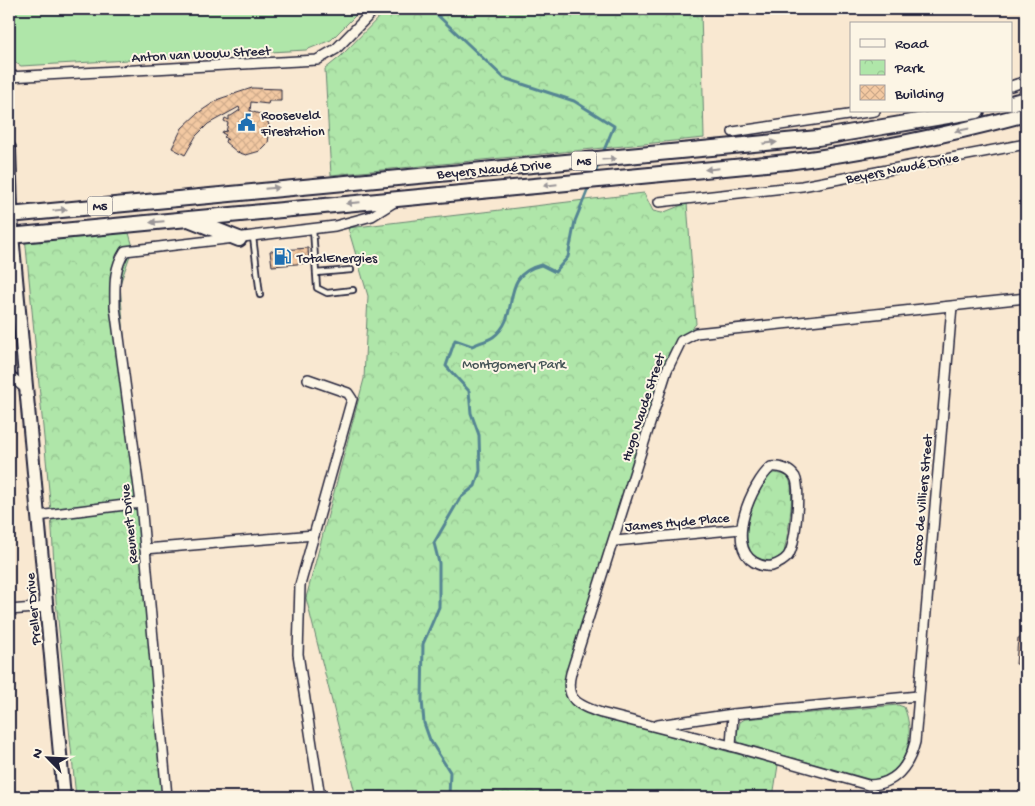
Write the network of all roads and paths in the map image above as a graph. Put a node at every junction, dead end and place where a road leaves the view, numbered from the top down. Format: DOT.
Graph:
graph roads {
  1 [pos="375,9"];
  2 [pos="9,77"];
  3 [pos="1026,80"];
  4 [pos="1012,86"];
  5 [pos="1026,99"];
  6 [pos="1012,103"];
  7 [pos="868,112"];
  8 [pos="972,112"];
  9 [pos="1026,114"];
  10 [pos="733,132"];
  11 [pos="1026,144"];
  12 [pos="9,148"];
  13 [pos="329,183"];
  14 [pos="250,190"];
  15 [pos="399,199"];
  16 [pos="659,202"];
  17 [pos="331,205"];
  18 [pos="252,213"];
  19 [pos="10,215"];
  20 [pos="188,219"];
  21 [pos="313,229"];
  22 [pos="10,235"];
  23 [pos="246,238"];
  24 [pos="125,251"];
  25 [pos="350,270"];
  26 [pos="316,273"];
  27 [pos="353,290"];
  28 [pos="260,295"];
  29 [pos="1026,298"];
  30 [pos="952,306"];
  31 [pos="9,375"];
  32 [pos="308,379"];
  33 [pos="26,389"];
  34 [pos="141,503"];
  35 [pos="38,516"];
  36 [pos="741,529"];
  37 [pos="314,535"];
  38 [pos="615,540"];
  39 [pos="145,550"];
  40 [pos="46,607"];
  41 [pos="9,610"];
  42 [pos="918,696"];
  43 [pos="601,713"];
  44 [pos="733,714"];
  45 [pos="653,726"];
  46 [pos="731,746"];
  47 [pos="64,797"];
  48 [pos="167,797"];
  49 [pos="320,797"];
  1 -- 2 [label="street, Anton van Wouw Street"];
  3 -- 4 [label="street"];
  5 -- 6 [label="main road"];
  7 -- 10 [label="street"];
  13 -- 8 [label="main road, Beyers Naudé Drive / M5, one-way"];
  9 -- 15 [label="main road, Beyers Naudé Drive / M5, one-way"];
  11 -- 16 [label="street, Beyers Naudé Drive"];
  12 -- 19 [label="main road, Preller Drive"];
  14 -- 13 [label="main road, Beyers Naudé Drive / M5, one-way"];
  13 -- 17 [label="main road"];
  14 -- 18 [label="main road"];
  19 -- 14 [label="main road, Beyers Naudé Drive / M5, one-way"];
  15 -- 17 [label="main road, Beyers Naudé Drive / M5, one-way"];
  15 -- 21 [label="street, Beyers Naudé Drive"];
  17 -- 18 [label="main road, Beyers Naudé Drive / M5"];
  18 -- 20 [label="main road, Beyers Naudé Drive / M5"];
  19 -- 22 [label="main road, Preller Drive"];
  20 -- 22 [label="main road, Beyers Naudé Drive / M5, one-way"];
  20 -- 23 [label="main road"];
  21 -- 23 [label="street, Beyers Naudé Drive"];
  21 -- 26 [label="lane"];
  22 -- 33 [label="main road, Preller Drive"];
  23 -- 24 [label="street, Beyers Naudé Drive"];
  23 -- 28 [label="lane"];
  24 -- 34 [label="street, Reunert Drive"];
  25 -- 26 [label="lane"];
  26 -- 27 [label="lane"];
  29 -- 30 [label="street, Hugo Naude Street"];
  30 -- 38 [label="street, Hugo Naude Street"];
  30 -- 42 [label="street, Rocco de Villiers Street"];
  31 -- 33 [label="street"];
  32 -- 37 [label="street"];
  33 -- 35 [label="main road, Preller Drive"];
  34 -- 35 [label="street"];
  34 -- 39 [label="street, Reunert Drive"];
  35 -- 40 [label="main road, Preller Drive"];
  36 -- 36 [label="street, James Hyde Place"];
  36 -- 38 [label="street, James Hyde Place"];
  37 -- 39 [label="street"];
  37 -- 49 [label="street"];
  38 -- 43 [label="street, Hugo Naude Street"];
  39 -- 48 [label="street, Reunert Drive"];
  40 -- 41 [label="street"];
  40 -- 47 [label="main road, Preller Drive"];
  42 -- 44 [label="street, Rocco de Villiers Street"];
  42 -- 46 [label="street, Rocco de Villiers Street"];
  43 -- 45 [label="street, Rocco de Villiers Street"];
  44 -- 45 [label="street, Rocco de Villiers Street"];
  44 -- 46 [label="street"];
  45 -- 46 [label="street, Rocco de Villiers Street"];
}
